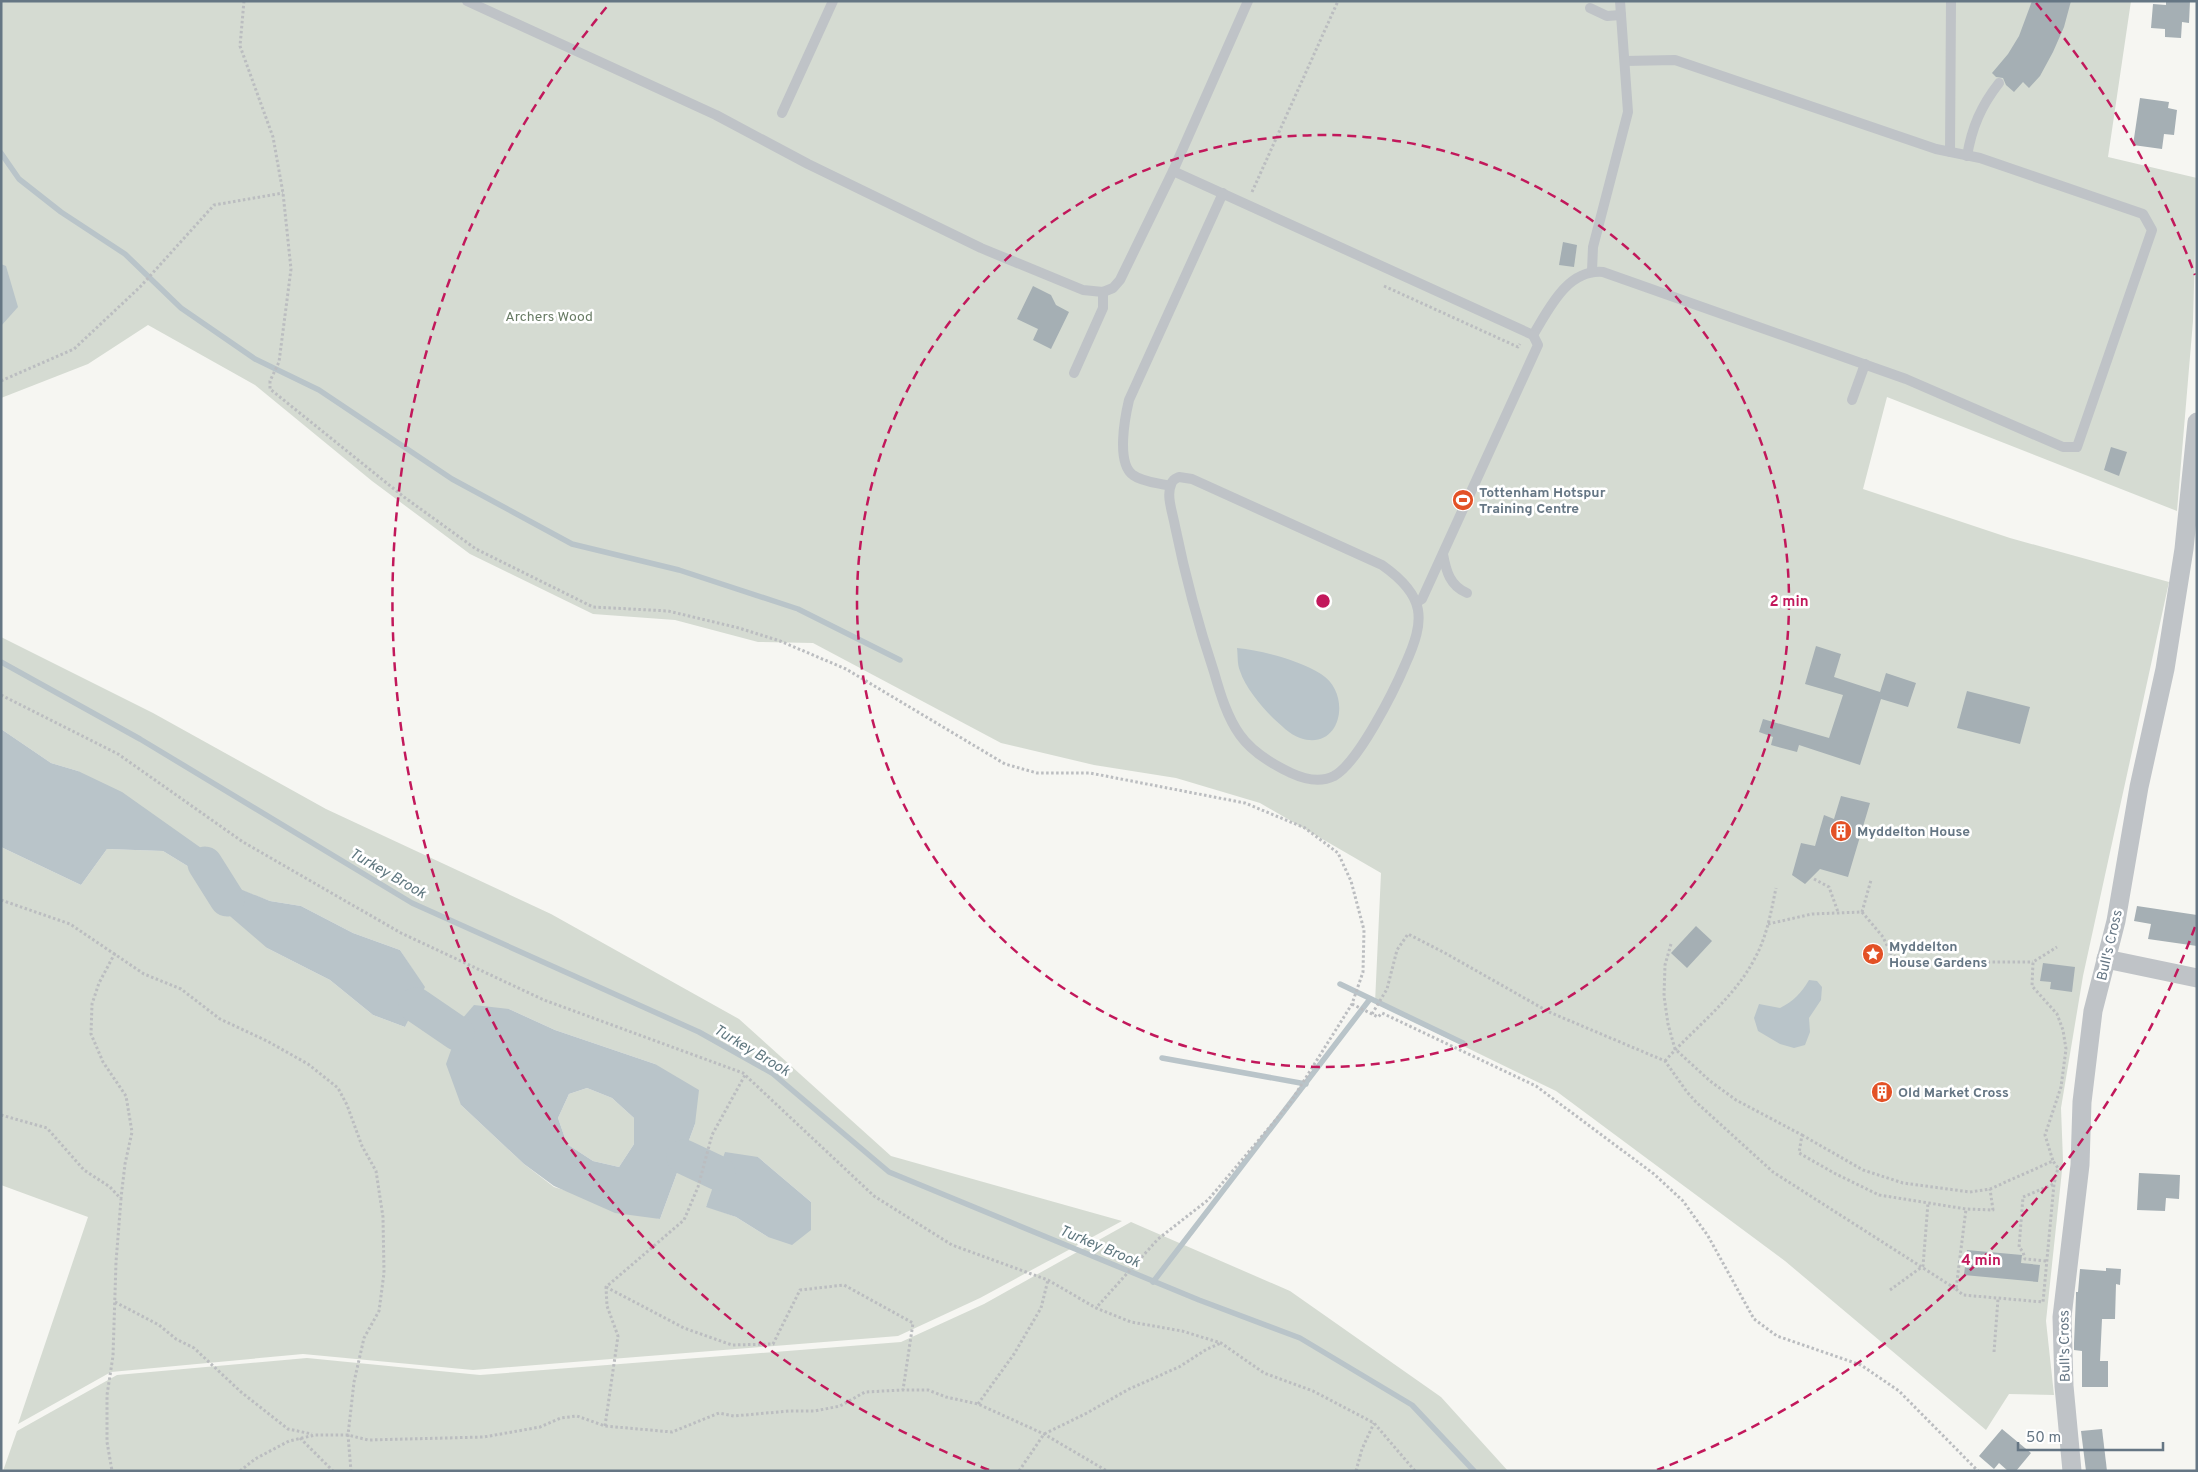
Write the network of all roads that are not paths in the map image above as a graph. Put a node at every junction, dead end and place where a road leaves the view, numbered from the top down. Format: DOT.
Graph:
graph roads {
  1 [pos="467,1"];
  2 [pos="833,1"];
  3 [pos="1248,1"];
  4 [pos="1620,1"];
  5 [pos="1951,1"];
  6 [pos="1590,8"];
  7 [pos="1621,15"];
  8 [pos="1625,61"];
  9 [pos="1999,83"];
  10 [pos="782,113"];
  11 [pos="1950,152"];
  12 [pos="1967,156"];
  13 [pos="1173,171"];
  14 [pos="1223,193"];
  15 [pos="1592,271"];
  16 [pos="1103,292"];
  17 [pos="1529,334"];
  18 [pos="1865,364"];
  19 [pos="1074,373"];
  20 [pos="1852,400"];
  21 [pos="2197,422"];
  22 [pos="1170,486"];
  23 [pos="1443,554"];
  24 [pos="1467,593"];
  25 [pos="1417,602"];
  26 [pos="2106,959"];
  27 [pos="2197,978"];
  28 [pos="2072,1471"];
  1 -- 16 [label="lane"];
  2 -- 10 [label="lane"];
  3 -- 13 [label="lane"];
  4 -- 7 [label="lane"];
  5 -- 11 [label="lane"];
  6 -- 7 [label="lane"];
  7 -- 8 [label="lane"];
  8 -- 11 [label="lane"];
  8 -- 15 [label="lane"];
  9 -- 12 [label="lane"];
  11 -- 12 [label="lane"];
  12 -- 18 [label="lane"];
  13 -- 14 [label="lane"];
  13 -- 16 [label="lane"];
  14 -- 17 [label="lane"];
  14 -- 22 [label="lane"];
  15 -- 17 [label="lane"];
  15 -- 18 [label="lane"];
  16 -- 19 [label="lane"];
  17 -- 23 [label="lane"];
  18 -- 20 [label="lane"];
  21 -- 26 [label="street, Bull's Cross"];
  22 -- 25 [label="lane"];
  22 -- 25 [label="lane"];
  23 -- 24 [label="lane"];
  23 -- 25 [label="lane"];
  26 -- 27 [label="street"];
  26 -- 28 [label="street, Bull's Cross"];
}
